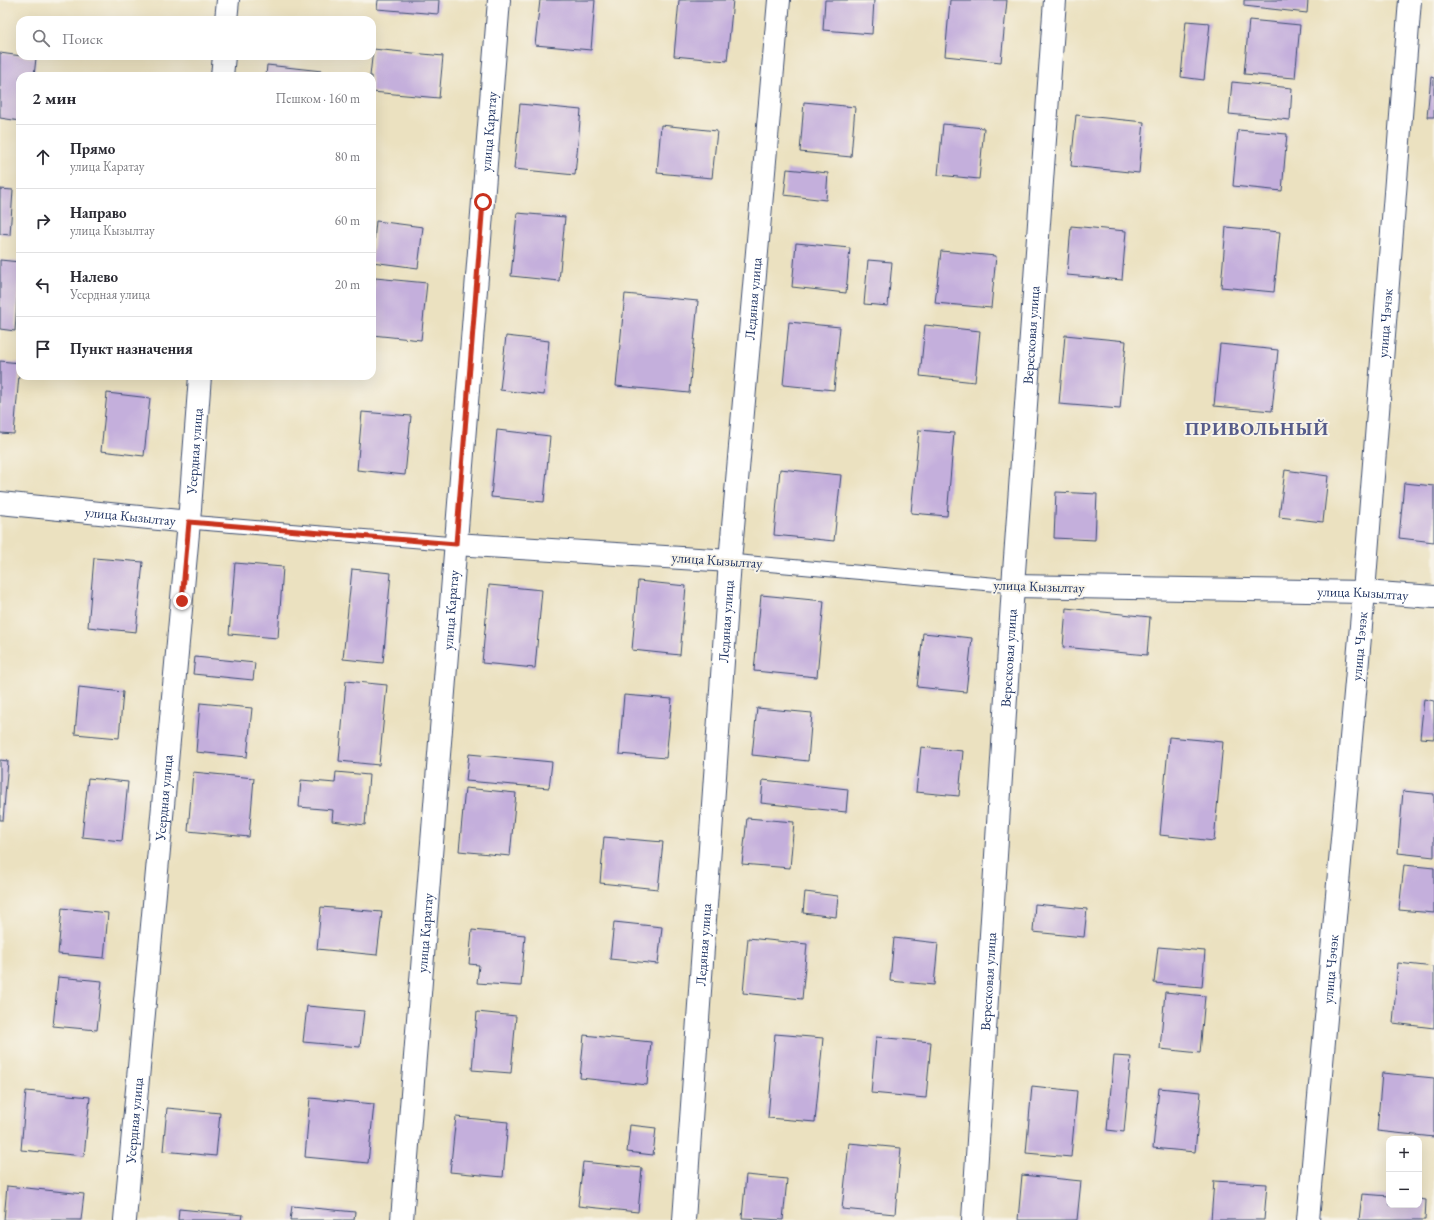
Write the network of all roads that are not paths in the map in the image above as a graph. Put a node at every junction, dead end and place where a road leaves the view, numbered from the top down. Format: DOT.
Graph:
graph roads {
  1 [pos="228,0"];
  2 [pos="499,0"];
  3 [pos="780,0"];
  4 [pos="1055,0"];
  5 [pos="1410,0"];
  6 [pos="226,16"];
  7 [pos="224,60"];
  8 [pos="222,72"];
  9 [pos="200,380"];
  10 [pos="0,503"];
  11 [pos="189,522"];
  12 [pos="456,544"];
  13 [pos="730,561"];
  14 [pos="1013,586"];
  15 [pos="1364,592"];
  16 [pos="1434,598"];
  17 [pos="125,1220"];
  18 [pos="402,1220"];
  19 [pos="684,1220"];
  20 [pos="973,1220"];
  21 [pos="1308,1220"];
  1 -- 6 [label="street"];
  2 -- 12 [label="street, улица Каратау"];
  3 -- 13 [label="street, Ледяная улица"];
  4 -- 14 [label="street, Вересковая улица"];
  5 -- 15 [label="street, улица Чэчэк"];
  7 -- 8 [label="street"];
  9 -- 11 [label="street, Усердная улица"];
  10 -- 11 [label="street, улица Кызылтау"];
  11 -- 12 [label="lane, улица Кызылтау"];
  11 -- 17 [label="street, Усердная улица"];
  12 -- 13 [label="street, улица Кызылтау"];
  12 -- 18 [label="street, улица Каратау"];
  13 -- 14 [label="lane, улица Кызылтау"];
  13 -- 19 [label="street, Ледяная улица"];
  14 -- 15 [label="street, улица Кызылтау"];
  14 -- 20 [label="street, Вересковая улица"];
  15 -- 16 [label="street, улица Кызылтау"];
  15 -- 21 [label="street, улица Чэчэк"];
}
